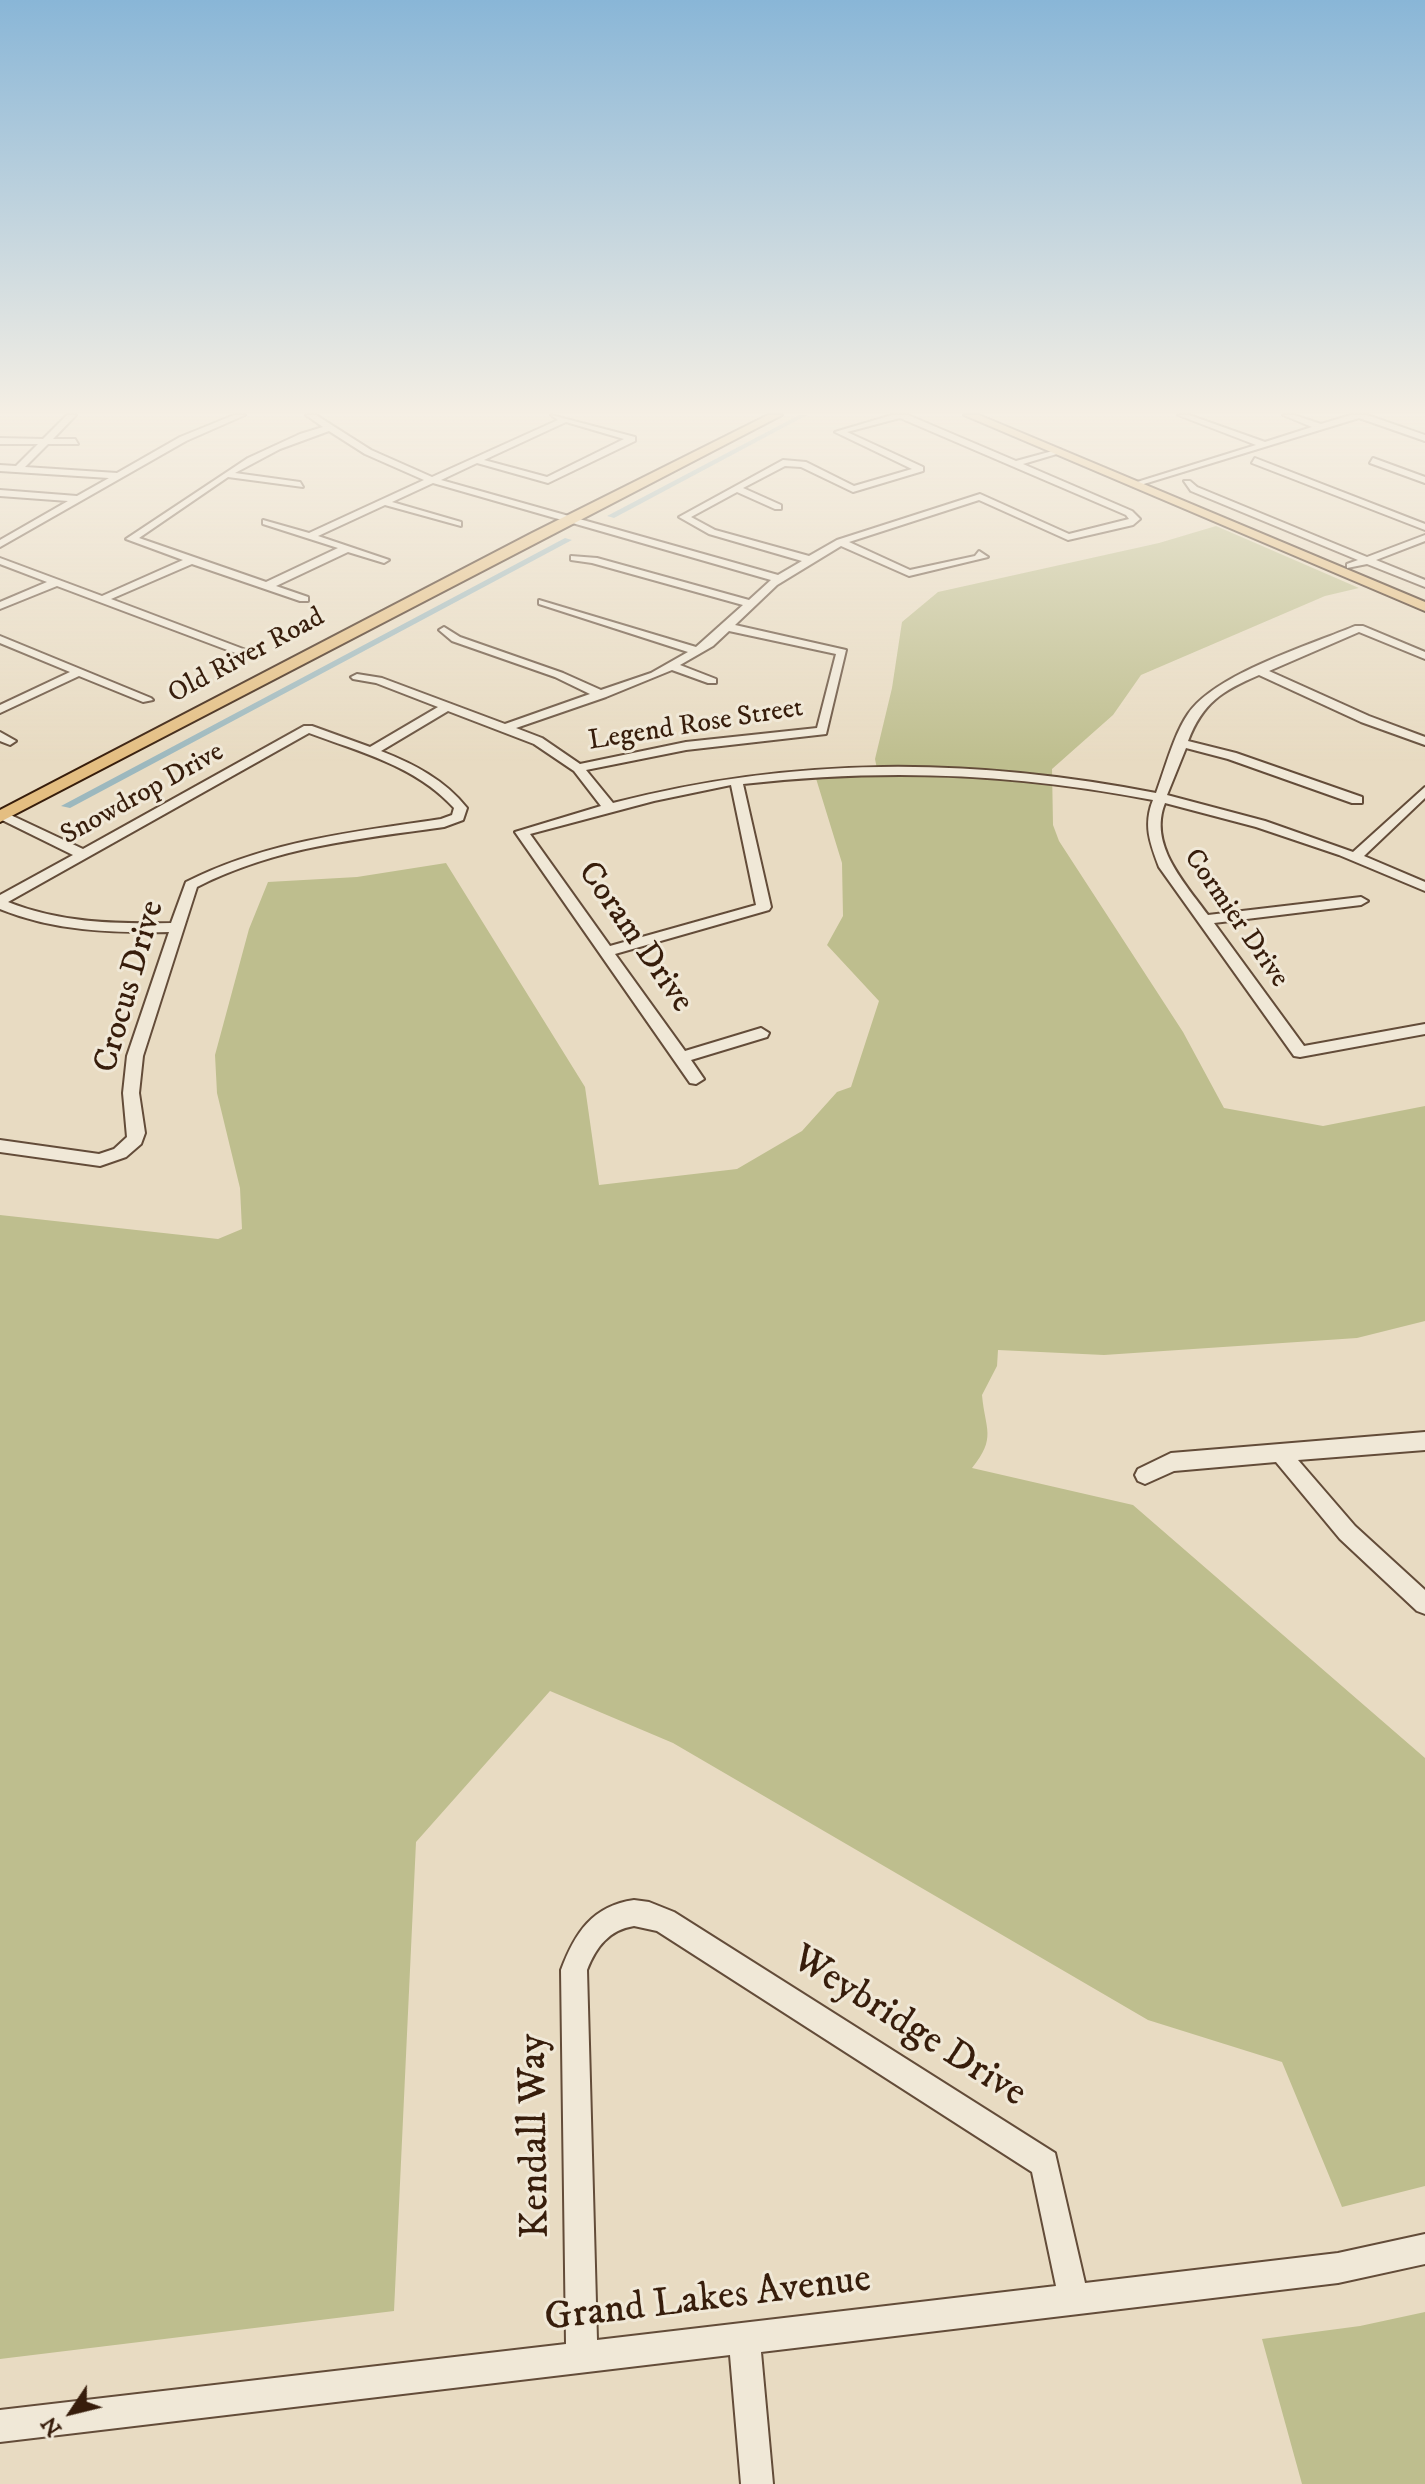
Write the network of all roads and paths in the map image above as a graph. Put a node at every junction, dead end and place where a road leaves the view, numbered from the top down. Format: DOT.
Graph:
graph roads {
  1 [pos="24,531"];
  2 [pos="143,531"];
  3 [pos="293,531"];
  4 [pos="320,531"];
  5 [pos="537,531"];
  6 [pos="601,531"];
  7 [pos="710,531"];
  8 [pos="874,531"];
  9 [pos="1055,531"];
  10 [pos="1095,531"];
  11 [pos="1247,531"];
  12 [pos="1263,531"];
  13 [pos="1298,531"];
  14 [pos="309,536"];
  15 [pos="1425,538"];
  16 [pos="840,542"];
  17 [pos="0,544"];
  18 [pos="1280,546"];
  19 [pos="347,548"];
  20 [pos="979,554"];
  21 [pos="575,558"];
  22 [pos="1369,558"];
  23 [pos="192,560"];
  24 [pos="384,560"];
  25 [pos="811,560"];
  26 [pos="0,561"];
  27 [pos="1351,566"];
  28 [pos="776,581"];
  29 [pos="57,582"];
  30 [pos="1425,584"];
  31 [pos="267,586"];
  32 [pos="1425,597"];
  33 [pos="103,599"];
  34 [pos="304,599"];
  35 [pos="543,602"];
  36 [pos="750,604"];
  37 [pos="0,606"];
  38 [pos="1425,607"];
  39 [pos="728,627"];
  40 [pos="444,630"];
  41 [pos="0,639"];
  42 [pos="697,651"];
  43 [pos="242,652"];
  44 [pos="1425,656"];
  45 [pos="672,666"];
  46 [pos="1260,671"];
  47 [pos="79,672"];
  48 [pos="357,677"];
  49 [pos="712,681"];
  50 [pos="602,695"];
  51 [pos="147,700"];
  52 [pos="449,705"];
  53 [pos="0,709"];
  54 [pos="508,727"];
  55 [pos="1425,741"];
  56 [pos="1181,743"];
  57 [pos="369,753"];
  58 [pos="578,768"];
  59 [pos="736,781"];
  60 [pos="1425,791"];
  61 [pos="1158,797"];
  62 [pos="1357,800"];
  63 [pos="609,807"];
  64 [pos="1,813"];
  65 [pos="306,824"];
  66 [pos="309,843"];
  67 [pos="85,855"];
  68 [pos="1355,857"];
  69 [pos="1425,887"];
  70 [pos="1361,901"];
  71 [pos="0,903"];
  72 [pos="1204,920"];
  73 [pos="178,927"];
  74 [pos="606,952"];
  75 [pos="1425,1029"];
  76 [pos="761,1033"];
  77 [pos="681,1058"];
  78 [pos="696,1079"];
  79 [pos="0,1146"];
  80 [pos="1425,1441"];
  81 [pos="1280,1452"];
  82 [pos="1145,1475"];
  83 [pos="1425,1604"];
  84 [pos="604,1923"];
  85 [pos="1425,2249"];
  86 [pos="1074,2300"];
  87 [pos="744,2338"];
  88 [pos="582,2358"];
  89 [pos="0,2426"];
  90 [pos="757,2484"];
  1 -- 17 [label="street"];
  2 -- 23 [label="street"];
  3 -- 14 [label="street"];
  4 -- 14 [label="street"];
  5 -- 64 [label="main road, Old River Road"];
  6 -- 28 [label="street"];
  7 -- 25 [label="street"];
  8 -- 16 [label="street"];
  9 -- 10 [label="street"];
  11 -- 18 [label="main road"];
  12 -- 27 [label="main road"];
  13 -- 22 [label="street"];
  14 -- 19 [label="street"];
  15 -- 22 [label="street"];
  16 -- 20 [label="street"];
  16 -- 25 [label="street"];
  18 -- 27 [label="main road"];
  18 -- 38 [label="main road"];
  19 -- 24 [label="street"];
  19 -- 31 [label="street"];
  21 -- 36 [label="street"];
  22 -- 27 [label="street"];
  22 -- 30 [label="street"];
  23 -- 31 [label="street"];
  23 -- 33 [label="street"];
  25 -- 28 [label="street"];
  26 -- 29 [label="street"];
  27 -- 32 [label="main road"];
  28 -- 36 [label="street"];
  29 -- 33 [label="street"];
  29 -- 37 [label="street"];
  31 -- 34 [label="street"];
  33 -- 43 [label="street"];
  35 -- 42 [label="street"];
  36 -- 39 [label="street"];
  39 -- 42 [label="street"];
  39 -- 58 [label="street, Legend Rose Street"];
  40 -- 50 [label="street"];
  41 -- 47 [label="street"];
  42 -- 45 [label="street"];
  44 -- 46 [label="street, Cormier Drive"];
  45 -- 49 [label="street"];
  45 -- 50 [label="street"];
  46 -- 55 [label="street"];
  46 -- 56 [label="street, Cormier Drive"];
  47 -- 51 [label="street"];
  47 -- 53 [label="street"];
  48 -- 52 [label="street"];
  50 -- 54 [label="street"];
  52 -- 54 [label="street"];
  52 -- 57 [label="street"];
  54 -- 58 [label="street"];
  56 -- 61 [label="street, Cormier Drive"];
  56 -- 62 [label="street"];
  57 -- 66 [label="street, Crocus Drive"];
  57 -- 67 [label="street, Snowdrop Drive"];
  58 -- 63 [label="street"];
  59 -- 61 [label="street"];
  59 -- 63 [label="street"];
  59 -- 74 [label="street"];
  60 -- 68 [label="street"];
  61 -- 68 [label="street"];
  61 -- 72 [label="street, Cormier Drive"];
  63 -- 74 [label="street, Coram Drive"];
  64 -- 67 [label="street"];
  65 -- 66 [label="street"];
  66 -- 73 [label="street, Crocus Drive"];
  67 -- 71 [label="street, Snowdrop Drive"];
  68 -- 69 [label="street"];
  70 -- 72 [label="street"];
  71 -- 73 [label="street"];
  72 -- 75 [label="street, Cormier Drive"];
  73 -- 79 [label="street, Crocus Drive"];
  74 -- 77 [label="street, Coram Drive"];
  76 -- 77 [label="street"];
  77 -- 78 [label="street, Coram Drive"];
  80 -- 81 [label="street"];
  81 -- 82 [label="street"];
  81 -- 83 [label="street"];
  84 -- 86 [label="street, Weybridge Drive"];
  84 -- 88 [label="street, Kendall Way"];
  85 -- 86 [label="street, Grand Lakes Avenue"];
  86 -- 87 [label="street, Grand Lakes Avenue"];
  87 -- 88 [label="street, Grand Lakes Avenue"];
  87 -- 90 [label="street"];
  88 -- 89 [label="street, Grand Lakes Avenue"];
}
